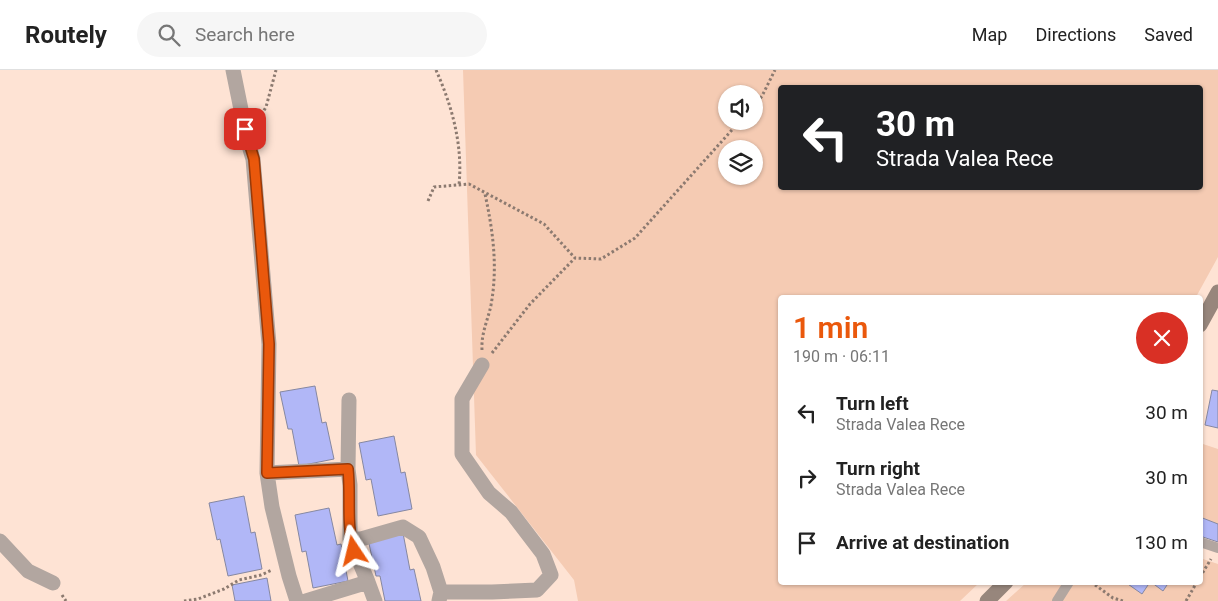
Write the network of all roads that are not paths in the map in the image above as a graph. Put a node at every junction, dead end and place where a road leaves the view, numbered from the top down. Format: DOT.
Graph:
graph roads {
  1 [pos="233,70"];
  2 [pos="1218,292"];
  3 [pos="1203,320"];
  4 [pos="482,365"];
  5 [pos="349,400"];
  6 [pos="348,469"];
  7 [pos="267,473"];
  8 [pos="350,539"];
  9 [pos="0,542"];
  10 [pos="1203,543"];
  11 [pos="1218,548"];
  12 [pos="53,582"];
  13 [pos="368,582"];
  14 [pos="1003,585"];
  15 [pos="1068,585"];
  16 [pos="440,597"];
  17 [pos="297,601"];
  18 [pos="306,601"];
  19 [pos="375,601"];
  20 [pos="987,601"];
  21 [pos="1056,601"];
  1 -- 7 [label="street"];
  2 -- 3 [label="main road"];
  4 -- 16 [label="street"];
  5 -- 6 [label="street"];
  6 -- 7 [label="street"];
  6 -- 8 [label="street"];
  7 -- 17 [label="street"];
  8 -- 13 [label="street"];
  8 -- 16 [label="street"];
  9 -- 12 [label="street"];
  10 -- 11 [label="lane"];
  13 -- 18 [label="street"];
  13 -- 19 [label="street"];
  14 -- 20 [label="main road"];
  15 -- 21 [label="lane"];
}
